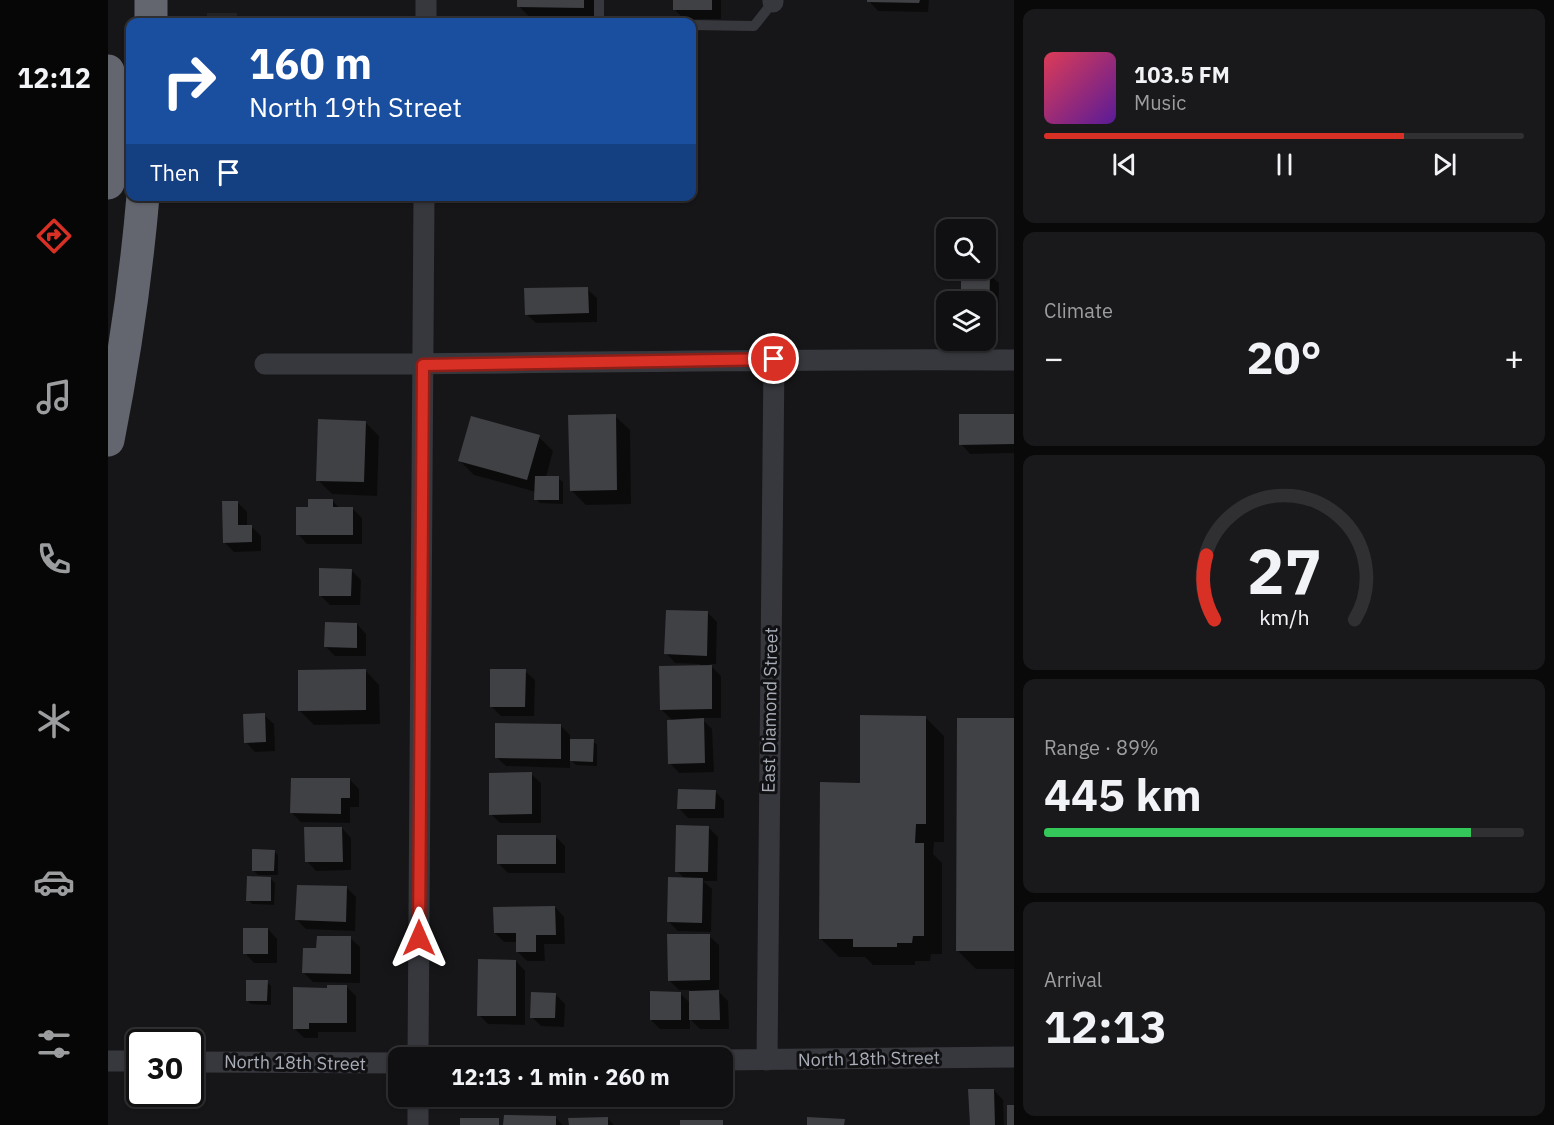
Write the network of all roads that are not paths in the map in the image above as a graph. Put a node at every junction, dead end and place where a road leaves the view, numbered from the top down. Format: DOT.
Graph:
graph roads {
  1 [pos="426,0"];
  2 [pos="599,0"];
  3 [pos="773,1"];
  4 [pos="426,18"];
  5 [pos="599,18"];
  6 [pos="696,25"];
  7 [pos="108,71"];
  8 [pos="109,173"];
  9 [pos="144,201"];
  10 [pos="424,201"];
  11 [pos="774,359"];
  12 [pos="1014,360"];
  13 [pos="264,364"];
  14 [pos="423,365"];
  15 [pos="108,440"];
  16 [pos="418,1047"];
  17 [pos="1014,1057"];
  18 [pos="733,1060"];
  19 [pos="767,1060"];
  20 [pos="108,1061"];
  21 [pos="126,1061"];
  22 [pos="204,1062"];
  23 [pos="388,1064"];
  24 [pos="418,1107"];
  25 [pos="418,1125"];
  1 -- 4 [label="street"];
  2 -- 5 [label="lane"];
  3 -- 6 [label="lane"];
  7 -- 8 [label="highway"];
  9 -- 15 [label="highway"];
  10 -- 14 [label="street"];
  11 -- 12 [label="street"];
  11 -- 14 [label="street"];
  11 -- 19 [label="street, East Diamond Street"];
  13 -- 14 [label="street"];
  14 -- 16 [label="street"];
  17 -- 19 [label="street, North 18th Street"];
  18 -- 19 [label="street, North 18th Street"];
  20 -- 21 [label="street"];
  22 -- 23 [label="street, North 18th Street"];
  24 -- 25 [label="street"];
}
